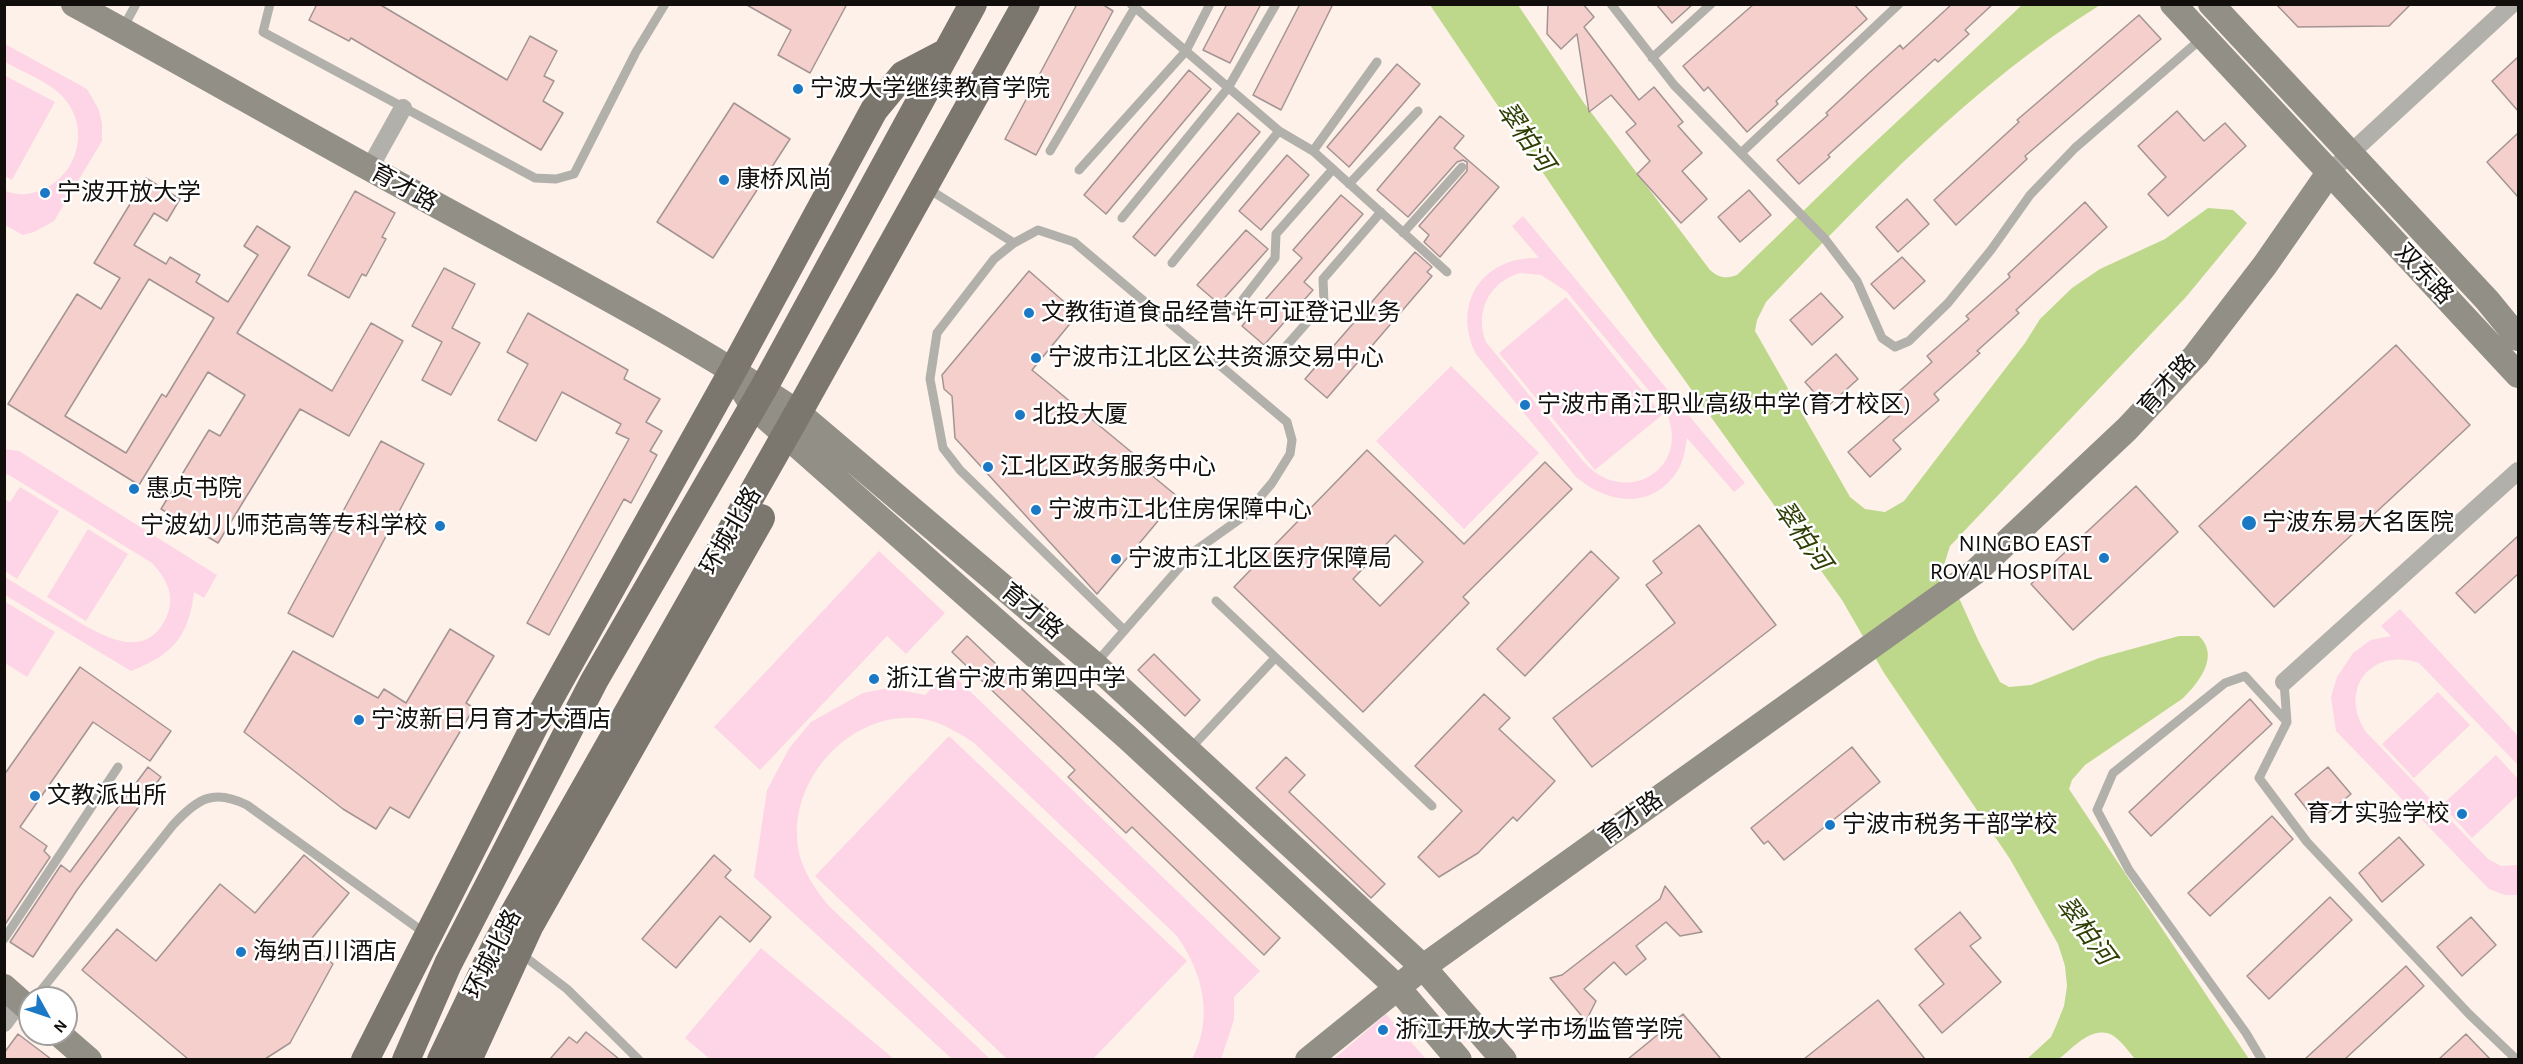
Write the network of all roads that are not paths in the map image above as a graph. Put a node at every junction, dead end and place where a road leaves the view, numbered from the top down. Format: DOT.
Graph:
graph roads {
  1 [pos="74,4"];
  2 [pos="136,4"];
  3 [pos="270,4"];
  4 [pos="665,4"];
  5 [pos="973,4"];
  6 [pos="1026,4"];
  7 [pos="1210,4"];
  8 [pos="1276,4"];
  9 [pos="1611,4"];
  10 [pos="1711,4"];
  11 [pos="1899,4"];
  12 [pos="2173,4"];
  13 [pos="2211,4"];
  14 [pos="2512,4"];
  15 [pos="1135,6"];
  16 [pos="122,30"];
  17 [pos="2203,37"];
  18 [pos="947,51"];
  19 [pos="1186,51"];
  20 [pos="1652,58"];
  21 [pos="1377,62"];
  22 [pos="1228,88"];
  23 [pos="403,108"];
  24 [pos="1418,111"];
  25 [pos="1279,131"];
  26 [pos="1050,151"];
  27 [pos="1313,151"];
  28 [pos="1741,153"];
  29 [pos="2350,154"];
  30 [pos="1462,167"];
  31 [pos="369,169"];
  32 [pos="1334,169"];
  33 [pos="1079,170"];
  34 [pos="2330,173"];
  35 [pos="1349,184"];
  36 [pos="925,186"];
  37 [pos="1381,212"];
  38 [pos="1122,218"];
  39 [pos="1403,233"];
  40 [pos="1014,243"];
  41 [pos="1172,263"];
  42 [pos="1447,273"];
  43 [pos="1234,311"];
  44 [pos="2518,338"];
  45 [pos="1281,352"];
  46 [pos="732,372"];
  47 [pos="2518,375"];
  48 [pos="758,398"];
  49 [pos="795,432"];
  50 [pos="2518,471"];
  51 [pos="1216,601"];
  52 [pos="1124,630"];
  53 [pos="1275,658"];
  54 [pos="1095,664"];
  55 [pos="2284,682"];
  56 [pos="2287,722"];
  57 [pos="1188,750"];
  58 [pos="118,767"];
  59 [pos="1432,806"];
  60 [pos="428,935"];
  61 [pos="4,939"];
  62 [pos="518,951"];
  63 [pos="1423,967"];
  64 [pos="38,986"];
  65 [pos="1396,987"];
  66 [pos="18,1008"];
  67 [pos="4,1023"];
  68 [pos="73,1046"];
  69 [pos="89,1059"];
  70 [pos="365,1059"];
  71 [pos="406,1059"];
  72 [pos="441,1059"];
  73 [pos="468,1059"];
  74 [pos="639,1059"];
  75 [pos="1308,1059"];
  76 [pos="1459,1059"];
  77 [pos="1504,1059"];
  78 [pos="2262,1059"];
  79 [pos="2517,1059"];
  1 -- 16 [label="main road, 育才路"];
  2 -- 16 [label="lane"];
  3 -- 23 [label="lane"];
  4 -- 23 [label="lane"];
  5 -- 18 [label="main road, 环城北路"];
  6 -- 36 [label="main road, 环城北路"];
  7 -- 19 [label="lane"];
  8 -- 22 [label="lane"];
  9 -- 20 [label="lane"];
  10 -- 20 [label="lane"];
  11 -- 28 [label="lane"];
  12 -- 17 [label="main road, 双东路"];
  13 -- 29 [label="main road, 双东路"];
  14 -- 29 [label="street"];
  15 -- 19 [label="lane"];
  15 -- 26 [label="lane"];
  16 -- 31 [label="main road, 育才路"];
  17 -- 28 [label="lane"];
  17 -- 34 [label="main road, 双东路"];
  18 -- 46 [label="main road"];
  18 -- 48 [label="main road, 环城北路"];
  19 -- 22 [label="lane"];
  19 -- 33 [label="lane"];
  20 -- 28 [label="lane"];
  21 -- 27 [label="lane"];
  22 -- 25 [label="lane"];
  22 -- 38 [label="lane"];
  23 -- 31 [label="street"];
  24 -- 35 [label="lane"];
  25 -- 27 [label="lane"];
  25 -- 41 [label="lane"];
  27 -- 32 [label="lane"];
  29 -- 34 [label="street"];
  29 -- 44 [label="main road, 双东路"];
  30 -- 39 [label="lane"];
  31 -- 46 [label="main road, 育才路"];
  32 -- 35 [label="lane"];
  32 -- 43 [label="lane"];
  34 -- 47 [label="main road, 双东路"];
  34 -- 63 [label="main road, 育才路"];
  35 -- 37 [label="lane"];
  36 -- 40 [label="lane"];
  36 -- 49 [label="main road, 环城北路"];
  37 -- 39 [label="lane"];
  37 -- 45 [label="lane"];
  39 -- 42 [label="lane"];
  40 -- 52 [label="lane"];
  40 -- 52 [label="lane"];
  46 -- 48 [label="main road, 育才路"];
  46 -- 60 [label="main road"];
  48 -- 49 [label="main road, 育才路"];
  48 -- 71 [label="main road, 环城北路"];
  49 -- 54 [label="main road, 育才路"];
  49 -- 62 [label="main road"];
  49 -- 65 [label="main road, 育才路"];
  49 -- 72 [label="main road, 环城北路"];
  50 -- 55 [label="street"];
  51 -- 53 [label="lane"];
  52 -- 54 [label="lane"];
  53 -- 57 [label="lane"];
  53 -- 59 [label="lane"];
  54 -- 57 [label="main road, 育才路"];
  55 -- 56 [label="lane"];
  56 -- 78 [label="lane"];
  56 -- 79 [label="lane"];
  57 -- 63 [label="main road, 育才路"];
  58 -- 61 [label="lane"];
  60 -- 64 [label="lane"];
  60 -- 70 [label="main road"];
  62 -- 73 [label="main road"];
  62 -- 74 [label="lane"];
  63 -- 65 [label="main road, 育才路"];
  63 -- 77 [label="main road, 育才路"];
  65 -- 75 [label="main road"];
  65 -- 76 [label="main road, 育才路"];
  66 -- 67 [label="street"];
  68 -- 69 [label="main road"];
}
